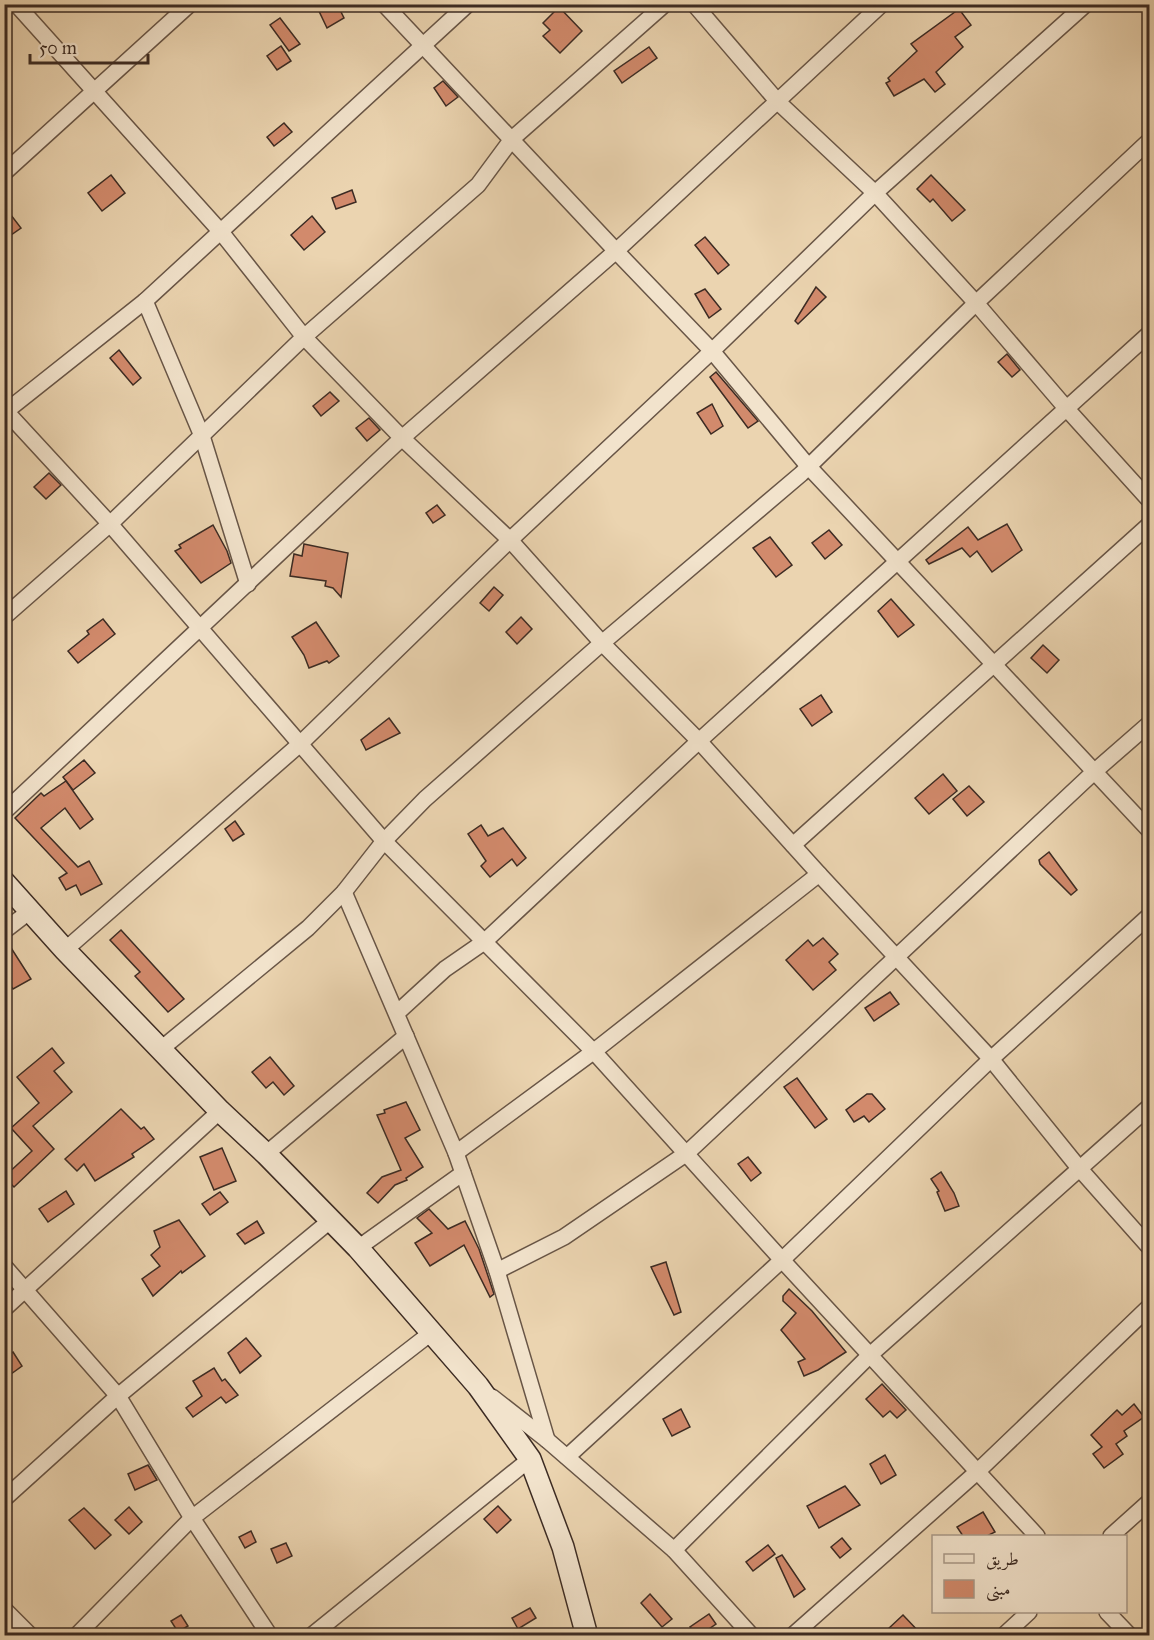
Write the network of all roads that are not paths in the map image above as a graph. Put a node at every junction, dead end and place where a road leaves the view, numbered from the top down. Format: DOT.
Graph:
graph roads {
  1 [pos="16,4"];
  2 [pos="190,4"];
  3 [pos="384,4"];
  4 [pos="468,4"];
  5 [pos="665,4"];
  6 [pos="694,4"];
  7 [pos="882,4"];
  8 [pos="1086,4"];
  9 [pos="424,47"];
  10 [pos="93,91"];
  11 [pos="778,102"];
  12 [pos="512,139"];
  13 [pos="1149,140"];
  14 [pos="4,172"];
  15 [pos="875,193"];
  16 [pos="221,232"];
  17 [pos="616,251"];
  18 [pos="145,301"];
  19 [pos="976,303"];
  20 [pos="1149,333"];
  21 [pos="304,337"];
  22 [pos="712,351"];
  23 [pos="1066,408"];
  24 [pos="5,411"];
  25 [pos="202,436"];
  26 [pos="402,438"];
  27 [pos="808,466"];
  28 [pos="1149,501"];
  29 [pos="110,524"];
  30 [pos="1149,524"];
  31 [pos="510,540"];
  32 [pos="898,561"];
  33 [pos="248,584"];
  34 [pos="4,616"];
  35 [pos="202,629"];
  36 [pos="603,643"];
  37 [pos="994,664"];
  38 [pos="1149,723"];
  39 [pos="699,741"];
  40 [pos="300,744"];
  41 [pos="1095,771"];
  42 [pos="4,812"];
  43 [pos="1149,831"];
  44 [pos="384,842"];
  45 [pos="793,845"];
  46 [pos="819,874"];
  47 [pos="4,882"];
  48 [pos="344,892"];
  49 [pos="30,911"];
  50 [pos="1149,915"];
  51 [pos="4,931"];
  52 [pos="484,942"];
  53 [pos="66,950"];
  54 [pos="897,958"];
  55 [pos="397,1013"];
  56 [pos="406,1035"];
  57 [pos="161,1049"];
  58 [pos="593,1052"];
  59 [pos="991,1059"];
  60 [pos="1149,1106"];
  61 [pos="220,1111"];
  62 [pos="456,1153"];
  63 [pos="266,1154"];
  64 [pos="687,1154"];
  65 [pos="1079,1168"];
  66 [pos="463,1173"];
  67 [pos="331,1220"];
  68 [pos="358,1248"];
  69 [pos="1149,1248"];
  70 [pos="782,1260"];
  71 [pos="4,1266"];
  72 [pos="497,1271"];
  73 [pos="26,1289"];
  74 [pos="1149,1306"];
  75 [pos="4,1309"];
  76 [pos="431,1333"];
  77 [pos="870,1355"];
  78 [pos="478,1386"];
  79 [pos="118,1396"];
  80 [pos="547,1440"];
  81 [pos="567,1457"];
  82 [pos="530,1459"];
  83 [pos="977,1472"];
  84 [pos="4,1498"];
  85 [pos="1149,1501"];
  86 [pos="192,1518"];
  87 [pos="1036,1535"];
  88 [pos="1112,1535"];
  89 [pos="674,1550"];
  90 [pos="4,1609"];
  91 [pos="1027,1613"];
  92 [pos="1109,1613"];
  93 [pos="31,1635"];
  94 [pos="76,1635"];
  95 [pos="270,1635"];
  96 [pos="311,1635"];
  97 [pos="587,1635"];
  98 [pos="752,1635"];
  99 [pos="792,1635"];
  100 [pos="1002,1635"];
  101 [pos="1130,1635"];
  1 -- 10 [label="street"];
  2 -- 10 [label="street"];
  3 -- 9 [label="street"];
  4 -- 9 [label="street"];
  5 -- 12 [label="street"];
  6 -- 11 [label="street"];
  7 -- 11 [label="street"];
  8 -- 15 [label="street"];
  9 -- 12 [label="street"];
  9 -- 16 [label="street"];
  10 -- 14 [label="street"];
  10 -- 16 [label="street"];
  11 -- 15 [label="street"];
  11 -- 17 [label="street"];
  12 -- 17 [label="street"];
  12 -- 21 [label="street"];
  13 -- 19 [label="street"];
  15 -- 19 [label="street"];
  15 -- 22 [label="street"];
  16 -- 18 [label="street"];
  16 -- 21 [label="street"];
  17 -- 22 [label="street"];
  17 -- 26 [label="street"];
  18 -- 24 [label="street"];
  18 -- 25 [label="street"];
  19 -- 23 [label="street"];
  19 -- 27 [label="street"];
  20 -- 23 [label="street"];
  21 -- 25 [label="street"];
  21 -- 26 [label="street"];
  22 -- 27 [label="street"];
  22 -- 31 [label="street"];
  23 -- 28 [label="street"];
  23 -- 32 [label="street"];
  24 -- 29 [label="street"];
  25 -- 29 [label="street"];
  25 -- 33 [label="street"];
  26 -- 31 [label="street"];
  26 -- 33 [label="street"];
  27 -- 32 [label="street"];
  27 -- 36 [label="street"];
  29 -- 34 [label="street"];
  29 -- 35 [label="street"];
  30 -- 37 [label="street"];
  31 -- 36 [label="street"];
  31 -- 40 [label="street"];
  32 -- 37 [label="street"];
  32 -- 39 [label="street"];
  33 -- 35 [label="street"];
  35 -- 40 [label="street"];
  35 -- 42 [label="street"];
  36 -- 39 [label="street"];
  36 -- 44 [label="street"];
  37 -- 41 [label="street"];
  37 -- 45 [label="street"];
  38 -- 41 [label="street"];
  39 -- 45 [label="street"];
  39 -- 52 [label="street"];
  40 -- 44 [label="street"];
  40 -- 53 [label="street"];
  41 -- 43 [label="street"];
  41 -- 54 [label="street"];
  44 -- 48 [label="street"];
  44 -- 52 [label="street"];
  45 -- 46 [label="street"];
  46 -- 54 [label="street"];
  46 -- 58 [label="street"];
  47 -- 49 [label="main road"];
  48 -- 55 [label="street"];
  48 -- 57 [label="street"];
  49 -- 51 [label="street"];
  49 -- 53 [label="main road"];
  50 -- 59 [label="street"];
  52 -- 55 [label="street"];
  52 -- 58 [label="street"];
  53 -- 57 [label="main road"];
  54 -- 59 [label="street"];
  54 -- 64 [label="street"];
  55 -- 56 [label="street"];
  56 -- 62 [label="street"];
  56 -- 63 [label="street"];
  57 -- 61 [label="main road"];
  58 -- 62 [label="street"];
  58 -- 64 [label="street"];
  59 -- 65 [label="street"];
  59 -- 70 [label="street"];
  60 -- 65 [label="street"];
  61 -- 63 [label="main road"];
  61 -- 73 [label="street"];
  62 -- 66 [label="street"];
  63 -- 67 [label="main road"];
  64 -- 70 [label="street"];
  64 -- 72 [label="street"];
  65 -- 69 [label="street"];
  65 -- 77 [label="street"];
  66 -- 68 [label="street"];
  66 -- 72 [label="street"];
  67 -- 68 [label="main road"];
  67 -- 79 [label="street"];
  68 -- 76 [label="main road"];
  70 -- 77 [label="street"];
  70 -- 81 [label="street"];
  71 -- 73 [label="street"];
  72 -- 80 [label="street"];
  73 -- 75 [label="street"];
  73 -- 79 [label="street"];
  74 -- 83 [label="street"];
  76 -- 78 [label="main road"];
  76 -- 86 [label="street"];
  77 -- 83 [label="street"];
  77 -- 89 [label="street"];
  78 -- 80 [label="street"];
  78 -- 82 [label="main road"];
  79 -- 84 [label="street"];
  79 -- 86 [label="street"];
  80 -- 81 [label="street"];
  81 -- 89 [label="street"];
  82 -- 96 [label="street"];
  82 -- 97 [label="main road"];
  83 -- 87 [label="street"];
  83 -- 99 [label="street"];
  85 -- 88 [label="street"];
  86 -- 94 [label="street"];
  86 -- 95 [label="street"];
  89 -- 98 [label="street"];
  90 -- 93 [label="street"];
  91 -- 100 [label="street"];
  92 -- 101 [label="street"];
}
